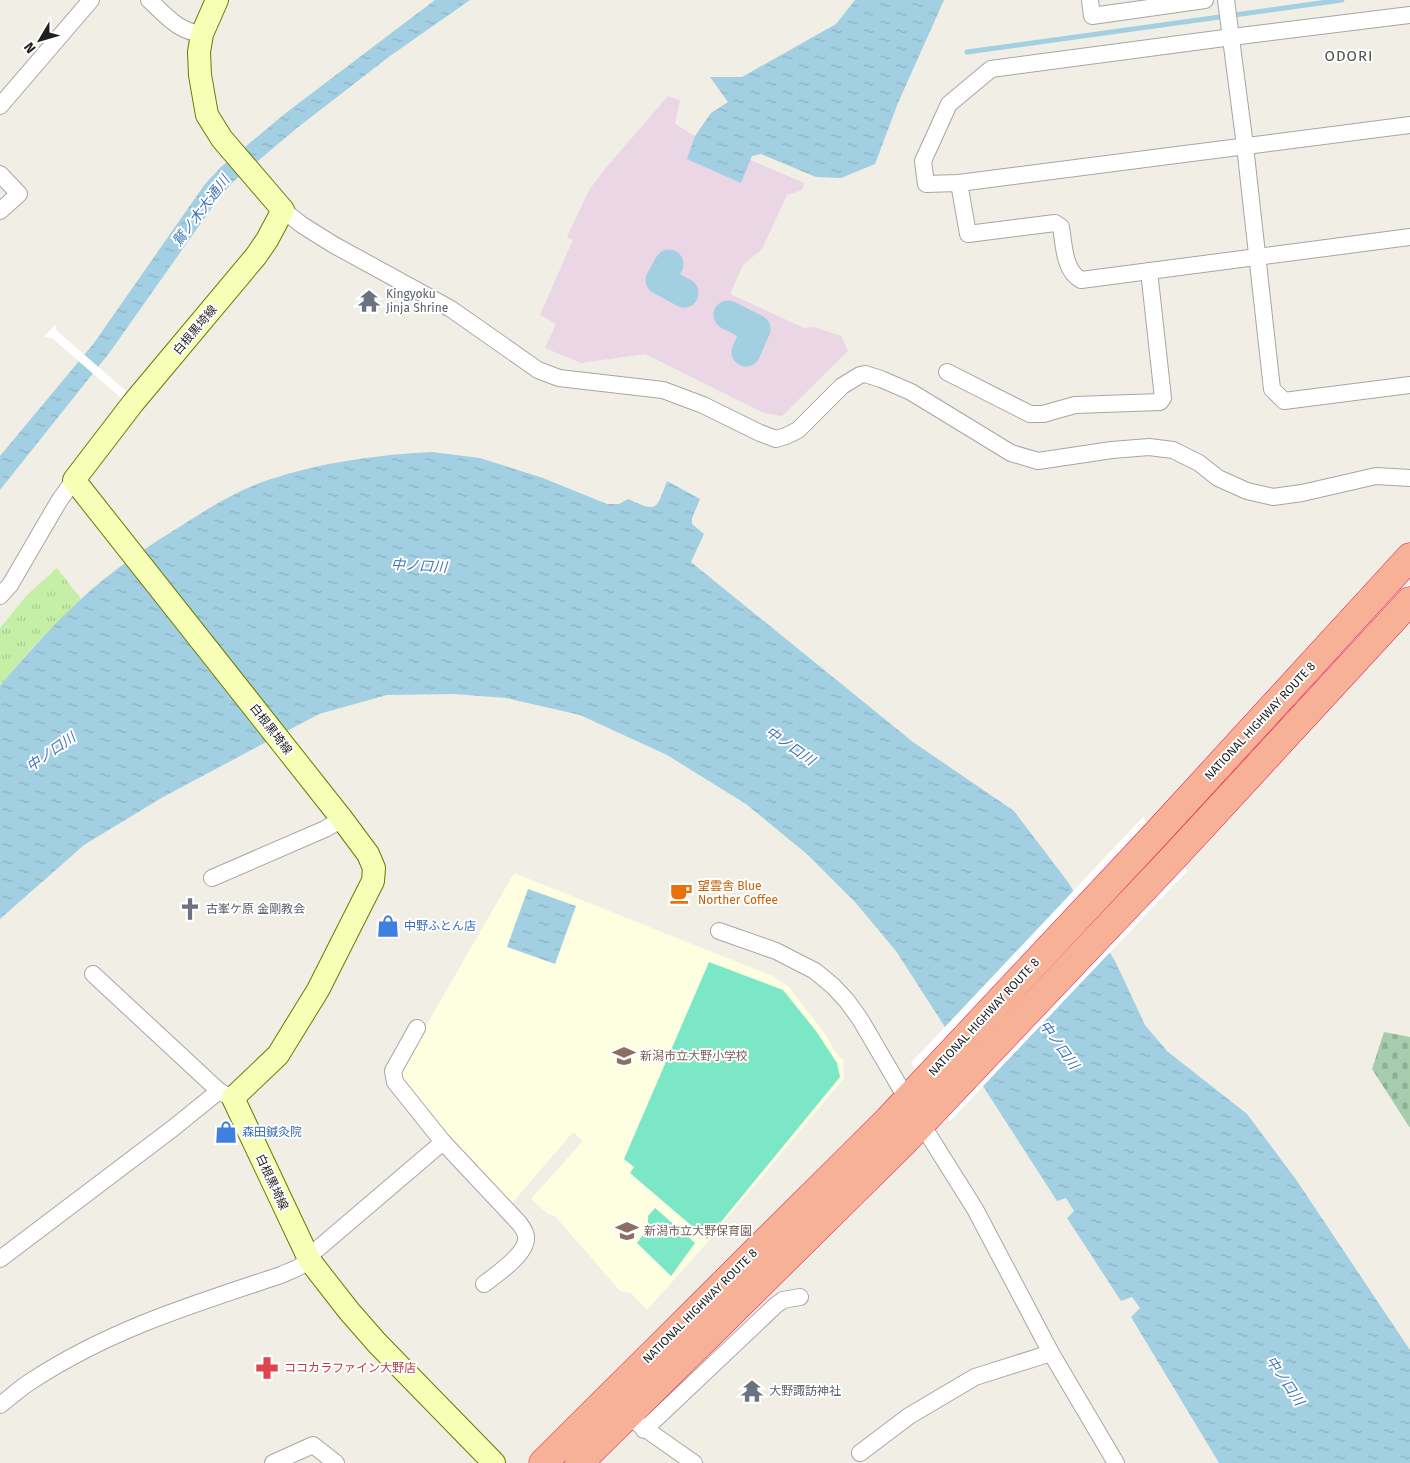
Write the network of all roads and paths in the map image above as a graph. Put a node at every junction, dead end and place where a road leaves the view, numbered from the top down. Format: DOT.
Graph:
graph roads {
  1 [pos="91,0"];
  2 [pos="149,0"];
  3 [pos="217,0"];
  4 [pos="1090,0"];
  5 [pos="1205,0"];
  6 [pos="1226,0"];
  7 [pos="1410,15"];
  8 [pos="202,34"];
  9 [pos="1232,36"];
  10 [pos="0,106"];
  11 [pos="1410,125"];
  12 [pos="1245,146"];
  13 [pos="0,174"];
  14 [pos="959,183"];
  15 [pos="283,210"];
  16 [pos="0,211"];
  17 [pos="1410,237"];
  18 [pos="1258,256"];
  19 [pos="1149,271"];
  20 [pos="947,372"];
  21 [pos="1410,385"];
  22 [pos="1410,478"];
  23 [pos="74,480"];
  24 [pos="1410,557"];
  25 [pos="0,596"];
  26 [pos="1410,601"];
  27 [pos="342,819"];
  28 [pos="212,878"];
  29 [pos="719,930"];
  30 [pos="93,974"];
  31 [pos="418,1028"];
  32 [pos="915,1090"];
  33 [pos="226,1095"];
  34 [pos="930,1114"];
  35 [pos="443,1142"];
  36 [pos="0,1259"];
  37 [pos="310,1261"];
  38 [pos="484,1284"];
  39 [pos="800,1297"];
  40 [pos="1051,1353"];
  41 [pos="0,1405"];
  42 [pos="636,1422"];
  43 [pos="860,1453"];
  44 [pos="273,1463"];
  45 [pos="336,1463"];
  46 [pos="494,1463"];
  47 [pos="543,1463"];
  48 [pos="579,1463"];
  49 [pos="694,1463"];
  50 [pos="1116,1463"];
  1 -- 10 [label="street"];
  2 -- 8 [label="street"];
  3 -- 8 [label="main road"];
  4 -- 5 [label="street"];
  6 -- 9 [label="street"];
  7 -- 9 [label="street"];
  8 -- 15 [label="main road"];
  9 -- 12 [label="street"];
  9 -- 14 [label="street"];
  11 -- 12 [label="street"];
  12 -- 14 [label="street"];
  12 -- 18 [label="street"];
  13 -- 16 [label="street"];
  14 -- 19 [label="street"];
  15 -- 22 [label="street"];
  15 -- 23 [label="main road, 白根黒埼線"];
  17 -- 18 [label="street"];
  18 -- 19 [label="street"];
  18 -- 21 [label="street"];
  19 -- 20 [label="street"];
  23 -- 25 [label="street"];
  23 -- 27 [label="main road, 白根黒埼線"];
  24 -- 32 [label="highway, NATIONAL HIGHWAY ROUTE 8"];
  26 -- 34 [label="highway"];
  27 -- 28 [label="street"];
  27 -- 33 [label="main road, 白根黒埼線"];
  29 -- 32 [label="street"];
  30 -- 33 [label="street"];
  31 -- 35 [label="street"];
  32 -- 34 [label="street"];
  32 -- 47 [label="highway, NATIONAL HIGHWAY ROUTE 8"];
  33 -- 36 [label="street"];
  33 -- 37 [label="main road, 白根黒埼線"];
  34 -- 40 [label="street"];
  34 -- 42 [label="highway"];
  35 -- 37 [label="street"];
  35 -- 38 [label="street"];
  37 -- 41 [label="street"];
  37 -- 46 [label="main road, 白根黒埼線"];
  39 -- 42 [label="street"];
  40 -- 43 [label="street"];
  40 -- 50 [label="street"];
  42 -- 48 [label="highway"];
  42 -- 49 [label="street"];
  44 -- 45 [label="street"];
}
